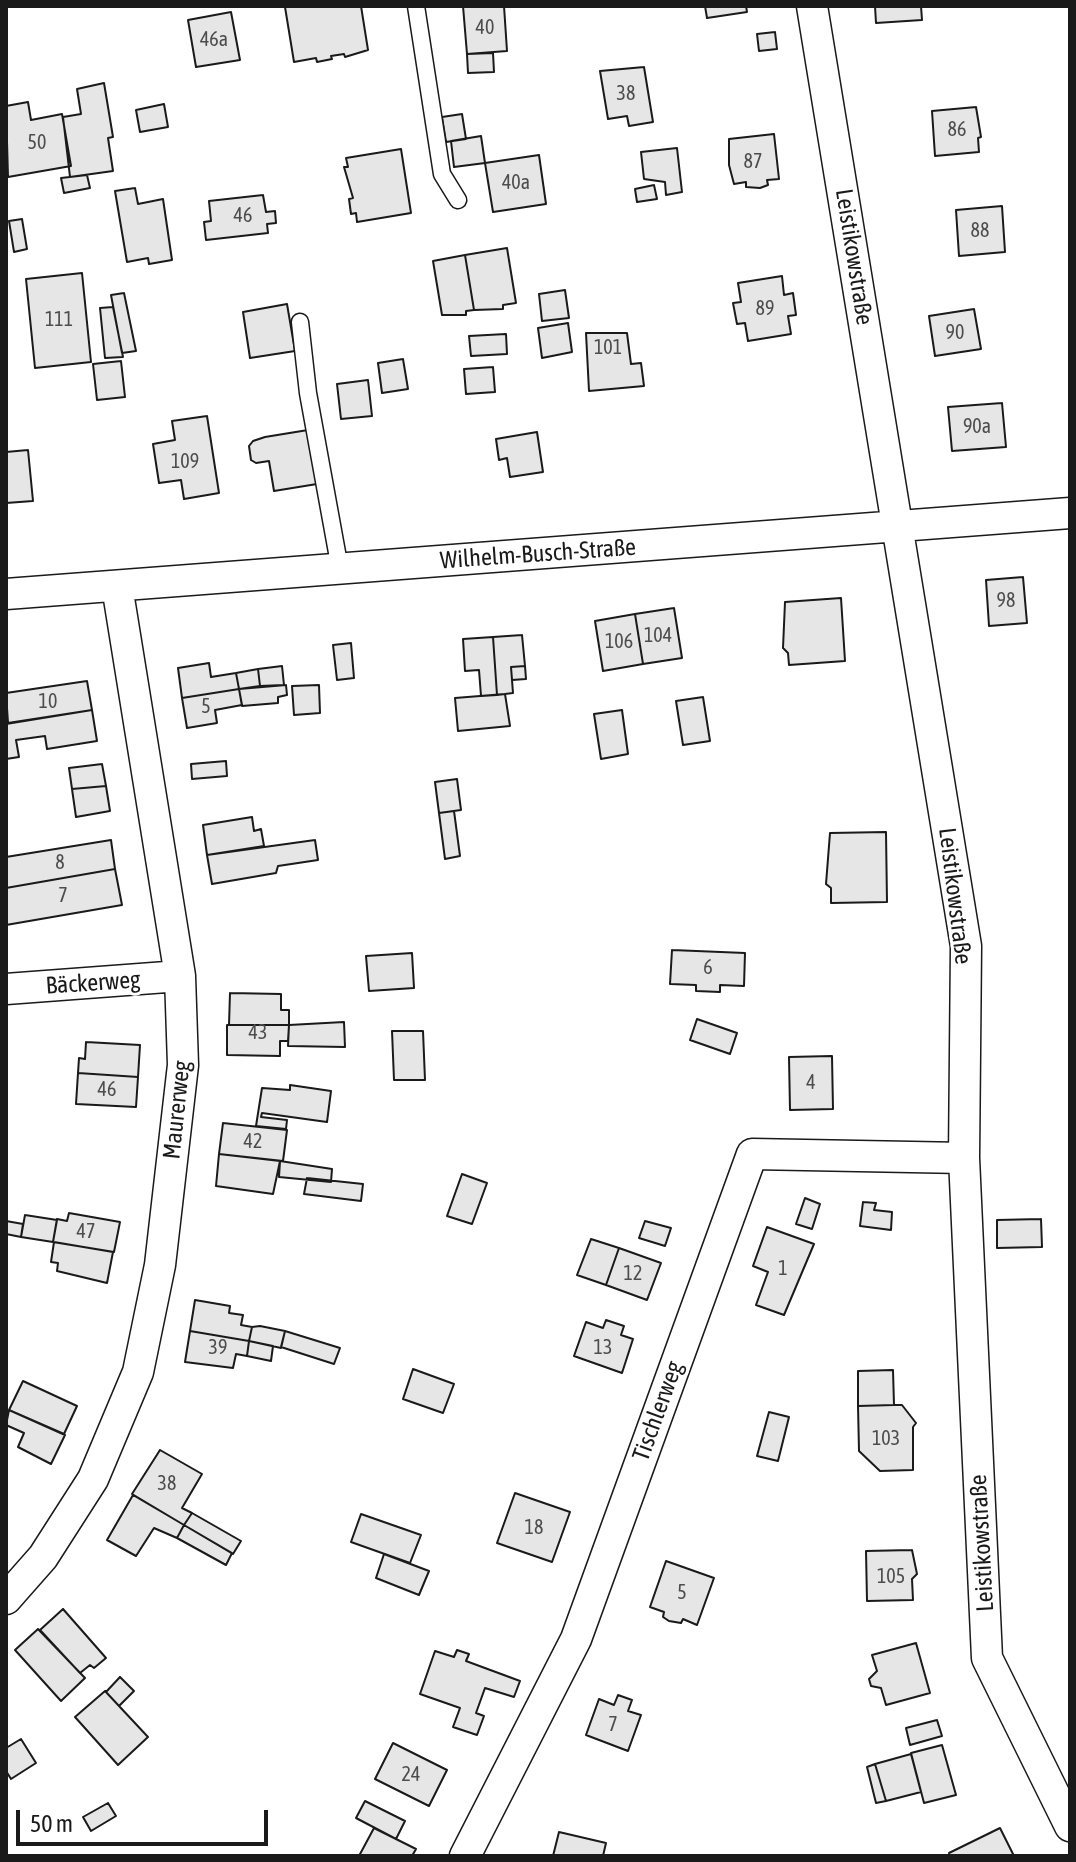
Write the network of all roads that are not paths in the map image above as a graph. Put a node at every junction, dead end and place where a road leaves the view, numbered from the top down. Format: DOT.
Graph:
graph roads {
  1 [pos="416,6"];
  2 [pos="812,6"];
  3 [pos="458,200"];
  4 [pos="300,322"];
  5 [pos="1070,513"];
  6 [pos="898,527"];
  7 [pos="340,569"];
  8 [pos="117,586"];
  9 [pos="6,594"];
  10 [pos="180,976"];
  11 [pos="6,989"];
  12 [pos="964,1158"];
  13 [pos="6,1599"];
  14 [pos="1070,1826"];
  15 [pos="465,1856"];
  1 -- 3 [label="lane"];
  2 -- 6 [label="street, Leistikowstraße"];
  4 -- 7 [label="lane"];
  5 -- 6 [label="street, Wilhelm-Busch-Straße"];
  6 -- 7 [label="street, Wilhelm-Busch-Straße"];
  6 -- 12 [label="street, Leistikowstraße"];
  7 -- 8 [label="street, Wilhelm-Busch-Straße"];
  8 -- 9 [label="street, Wilhelm-Busch-Straße"];
  8 -- 10 [label="street, Maurerweg"];
  10 -- 11 [label="street, Bäckerweg"];
  10 -- 13 [label="street, Maurerweg"];
  12 -- 14 [label="street, Leistikowstraße"];
  12 -- 15 [label="street, Tischlerweg"];
}
